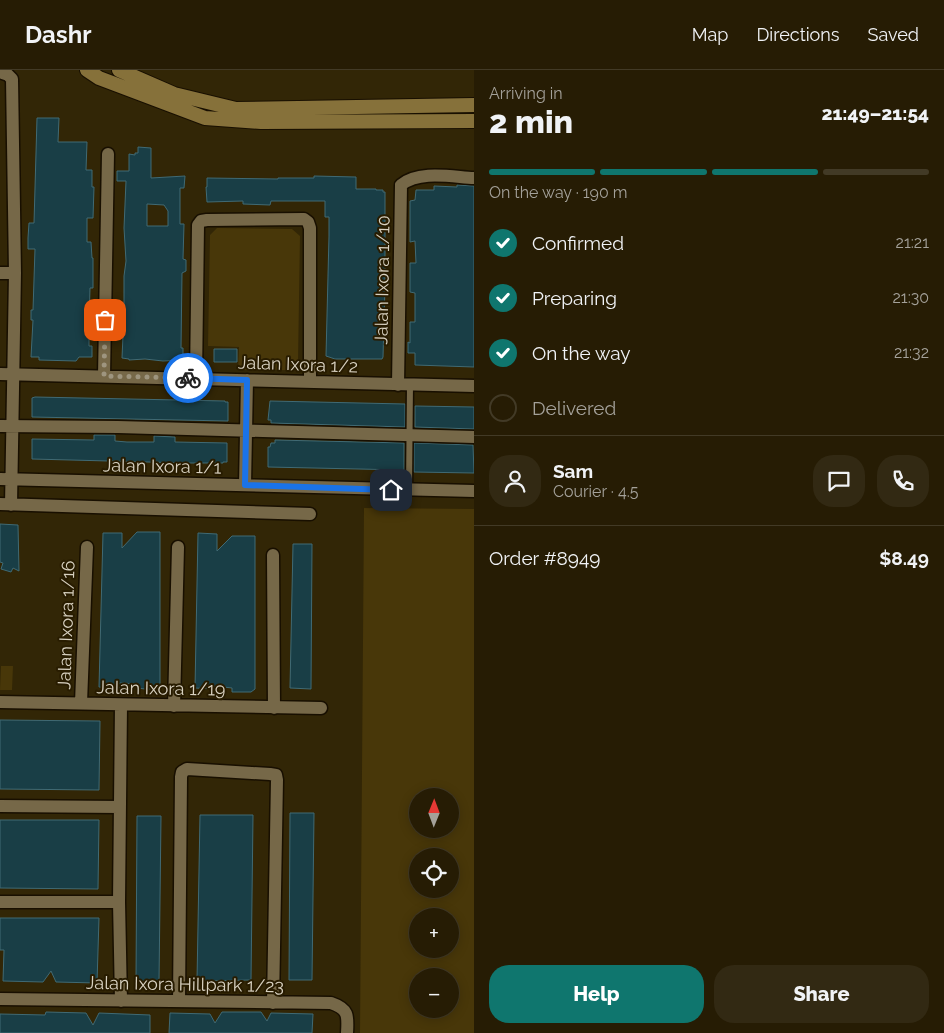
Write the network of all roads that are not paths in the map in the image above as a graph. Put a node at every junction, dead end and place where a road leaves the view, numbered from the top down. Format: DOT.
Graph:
graph roads {
  1 [pos="87,70"];
  2 [pos="119,70"];
  3 [pos="0,72"];
  4 [pos="474,106"];
  5 [pos="474,121"];
  6 [pos="108,154"];
  7 [pos="474,178"];
  8 [pos="0,273"];
  9 [pos="15,274"];
  10 [pos="6,374"];
  11 [pos="104,376"];
  12 [pos="196,378"];
  13 [pos="247,380"];
  14 [pos="310,382"];
  15 [pos="404,384"];
  16 [pos="474,386"];
  17 [pos="6,426"];
  18 [pos="246,430"];
  19 [pos="410,434"];
  20 [pos="474,436"];
  21 [pos="6,479"];
  22 [pos="245,485"];
  23 [pos="409,490"];
  24 [pos="474,491"];
  25 [pos="5,504"];
  26 [pos="310,514"];
  27 [pos="87,547"];
  28 [pos="178,547"];
  29 [pos="273,554"];
  30 [pos="0,702"];
  31 [pos="81,704"];
  32 [pos="121,705"];
  33 [pos="174,706"];
  34 [pos="274,708"];
  35 [pos="321,708"];
  36 [pos="0,806"];
  37 [pos="120,808"];
  38 [pos="0,902"];
  39 [pos="119,902"];
  40 [pos="0,999"];
  41 [pos="121,1001"];
  42 [pos="179,1001"];
  43 [pos="273,1003"];
  44 [pos="347,1033"];
  1 -- 5 [label="main road"];
  2 -- 4 [label="main road"];
  3 -- 9 [label="street"];
  6 -- 11 [label="street"];
  7 -- 15 [label="street, Jalan Ixora 1/10"];
  8 -- 9 [label="street"];
  9 -- 10 [label="street"];
  10 -- 11 [label="street, Jalan Ixora 1/2"];
  10 -- 17 [label="street"];
  11 -- 12 [label="street, Jalan Ixora 1/2"];
  12 -- 13 [label="street, Jalan Ixora 1/2"];
  12 -- 14 [label="street"];
  13 -- 14 [label="street, Jalan Ixora 1/2"];
  13 -- 18 [label="street"];
  14 -- 15 [label="street, Jalan Ixora 1/2"];
  15 -- 16 [label="street, Jalan Ixora 1/2"];
  15 -- 19 [label="lane"];
  17 -- 18 [label="street"];
  17 -- 21 [label="street"];
  18 -- 19 [label="street"];
  18 -- 22 [label="street"];
  19 -- 20 [label="street"];
  19 -- 23 [label="lane"];
  21 -- 22 [label="street, Jalan Ixora 1/1"];
  21 -- 25 [label="street"];
  22 -- 23 [label="street, Jalan Ixora 1/1"];
  23 -- 24 [label="street, Jalan Ixora 1/1"];
  25 -- 26 [label="street"];
  27 -- 31 [label="street, Jalan Ixora 1/16"];
  28 -- 33 [label="street"];
  29 -- 34 [label="street"];
  30 -- 31 [label="street, Jalan Ixora 1/19"];
  31 -- 32 [label="street, Jalan Ixora 1/19"];
  32 -- 33 [label="street, Jalan Ixora 1/19"];
  32 -- 37 [label="street"];
  33 -- 34 [label="street, Jalan Ixora 1/19"];
  34 -- 35 [label="street, Jalan Ixora 1/19"];
  36 -- 37 [label="street"];
  37 -- 39 [label="street"];
  38 -- 39 [label="street"];
  39 -- 41 [label="street"];
  40 -- 41 [label="street, Jalan Ixora Hillpark 1/23"];
  41 -- 42 [label="street, Jalan Ixora Hillpark 1/23"];
  42 -- 43 [label="street, Jalan Ixora Hillpark 1/23"];
  42 -- 43 [label="street"];
  43 -- 44 [label="street, Jalan Ixora Hillpark 1/23"];
}
